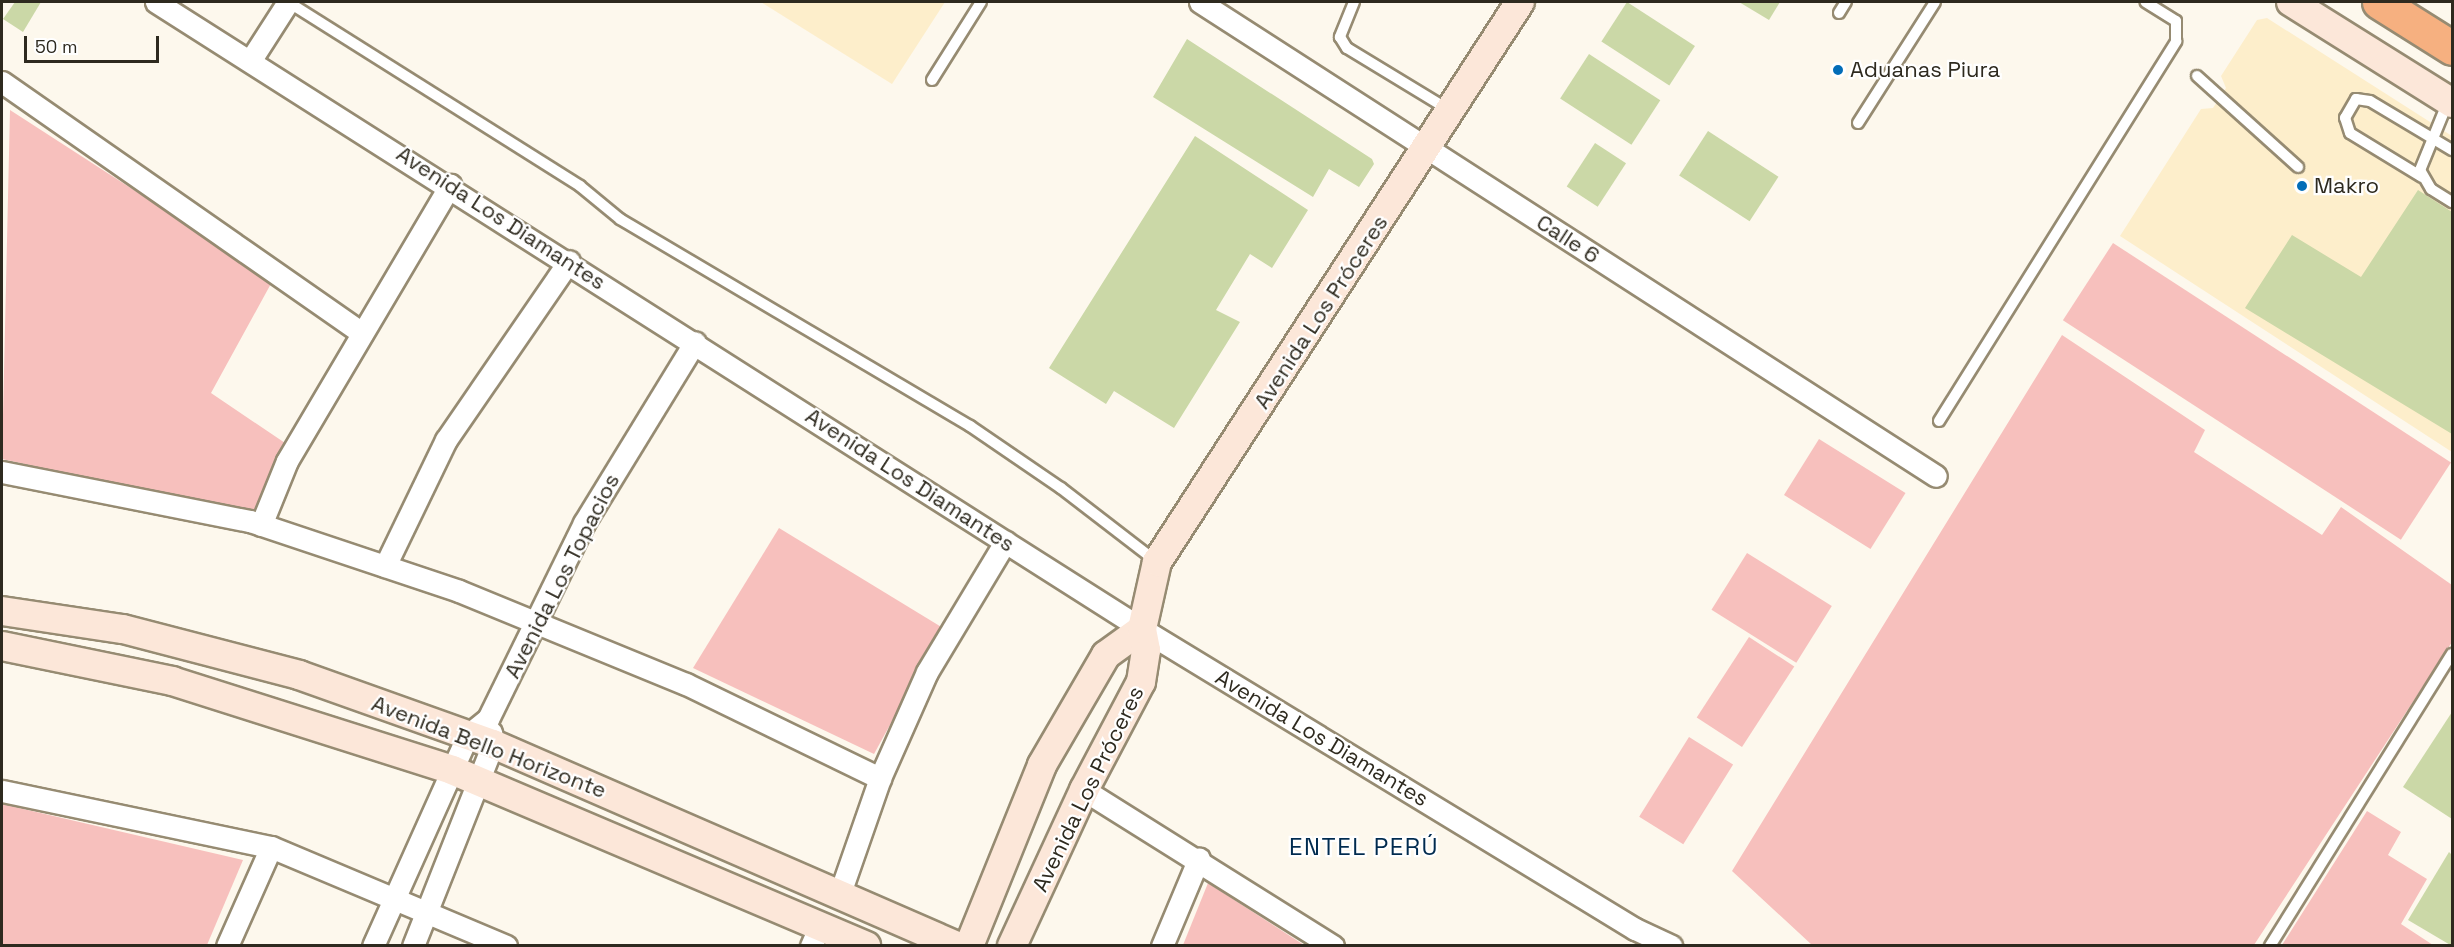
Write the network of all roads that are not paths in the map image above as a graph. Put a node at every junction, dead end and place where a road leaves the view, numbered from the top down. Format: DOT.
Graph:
graph roads {
  1 [pos="156,2"];
  2 [pos="288,2"];
  3 [pos="981,2"];
  4 [pos="1200,2"];
  5 [pos="1354,2"];
  6 [pos="1520,2"];
  7 [pos="1846,2"];
  8 [pos="1935,2"];
  9 [pos="2145,2"];
  10 [pos="2291,2"];
  11 [pos="2379,2"];
  12 [pos="2422,2"];
  13 [pos="1839,13"];
  14 [pos="2452,21"];
  15 [pos="2452,48"];
  16 [pos="252,58"];
  17 [pos="2197,76"];
  18 [pos="932,80"];
  19 [pos="2,82"];
  20 [pos="2450,102"];
  21 [pos="1451,111"];
  22 [pos="1858,123"];
  23 [pos="2435,140"];
  24 [pos="1428,149"];
  25 [pos="2452,150"];
  26 [pos="2298,167"];
  27 [pos="2422,177"];
  28 [pos="450,185"];
  29 [pos="2452,202"];
  30 [pos="569,261"];
  31 [pos="362,333"];
  32 [pos="695,342"];
  33 [pos="1939,421"];
  34 [pos="2,472"];
  35 [pos="1936,476"];
  36 [pos="261,525"];
  37 [pos="1005,542"];
  38 [pos="1157,562"];
  39 [pos="385,566"];
  40 [pos="2,611"];
  41 [pos="537,621"];
  42 [pos="1143,629"];
  43 [pos="2,646"];
  44 [pos="2452,654"];
  45 [pos="483,733"];
  46 [pos="452,770"];
  47 [pos="880,778"];
  48 [pos="479,780"];
  49 [pos="1084,790"];
  50 [pos="2,791"];
  51 [pos="271,847"];
  52 [pos="1198,858"];
  53 [pos="840,893"];
  54 [pos="394,896"];
  55 [pos="427,912"];
  56 [pos="816,936"];
  57 [pos="226,945"];
  58 [pos="373,945"];
  59 [pos="413,945"];
  60 [pos="506,945"];
  61 [pos="866,945"];
  62 [pos="957,945"];
  63 [pos="969,945"];
  64 [pos="1012,945"];
  65 [pos="1162,945"];
  66 [pos="1333,945"];
  67 [pos="1671,945"];
  68 [pos="2270,945"];
  1 -- 16 [label="street, Avenida Los Diamantes"];
  2 -- 16 [label="street"];
  2 -- 38 [label="lane"];
  3 -- 18 [label="lane"];
  4 -- 24 [label="street, Calle 6"];
  5 -- 21 [label="lane"];
  6 -- 21 [label="street, Avenida Los Próceres"];
  7 -- 13 [label="lane"];
  8 -- 22 [label="lane"];
  9 -- 33 [label="lane"];
  10 -- 20 [label="street"];
  11 -- 15 [label="highway"];
  12 -- 14 [label="highway"];
  16 -- 28 [label="street, Avenida Los Diamantes"];
  17 -- 26 [label="lane"];
  19 -- 31 [label="street"];
  20 -- 23 [label="lane"];
  21 -- 24 [label="street, Avenida Los Próceres"];
  23 -- 25 [label="lane"];
  23 -- 27 [label="lane"];
  23 -- 27 [label="lane"];
  24 -- 35 [label="street, Calle 6"];
  24 -- 38 [label="street, Avenida Los Próceres"];
  27 -- 29 [label="lane"];
  28 -- 30 [label="street, Avenida Los Diamantes"];
  28 -- 31 [label="street"];
  30 -- 32 [label="street, Avenida Los Diamantes"];
  30 -- 39 [label="street"];
  31 -- 36 [label="street"];
  32 -- 37 [label="street, Avenida Los Diamantes"];
  32 -- 41 [label="street, Avenida Los Topacios"];
  34 -- 36 [label="street"];
  36 -- 39 [label="street"];
  37 -- 42 [label="street, Avenida Los Diamantes"];
  37 -- 47 [label="street"];
  38 -- 42 [label="street, Avenida Los Próceres"];
  39 -- 41 [label="street"];
  40 -- 45 [label="street, Avenida Bello Horizonte"];
  41 -- 45 [label="street, Avenida Los Topacios"];
  41 -- 47 [label="street"];
  42 -- 49 [label="street, Avenida Los Próceres"];
  42 -- 63 [label="street, Avenida Los Próceres"];
  42 -- 67 [label="street, Avenida Los Diamantes"];
  43 -- 46 [label="street, Avenida Bello Horizonte"];
  44 -- 68 [label="lane"];
  45 -- 46 [label="street, Avenida Los Topacios"];
  45 -- 48 [label="street, Avenida Los Topacios"];
  45 -- 53 [label="street, Avenida Bello Horizonte"];
  46 -- 48 [label="street, Avenida Bello Horizonte"];
  46 -- 54 [label="street, Avenida Los Topacios"];
  47 -- 53 [label="street"];
  48 -- 55 [label="street, Avenida Los Topacios"];
  48 -- 56 [label="street, Avenida Bello Horizonte"];
  49 -- 52 [label="street"];
  49 -- 64 [label="street, Avenida Los Próceres"];
  50 -- 51 [label="street"];
  51 -- 54 [label="street"];
  51 -- 57 [label="street"];
  52 -- 65 [label="street"];
  52 -- 66 [label="street"];
  53 -- 62 [label="street, Avenida Bello Horizonte"];
  54 -- 55 [label="street"];
  54 -- 58 [label="street, Avenida Los Topacios"];
  55 -- 59 [label="street, Avenida Los Topacios"];
  55 -- 60 [label="street"];
  56 -- 61 [label="street, Avenida Bello Horizonte"];
}
